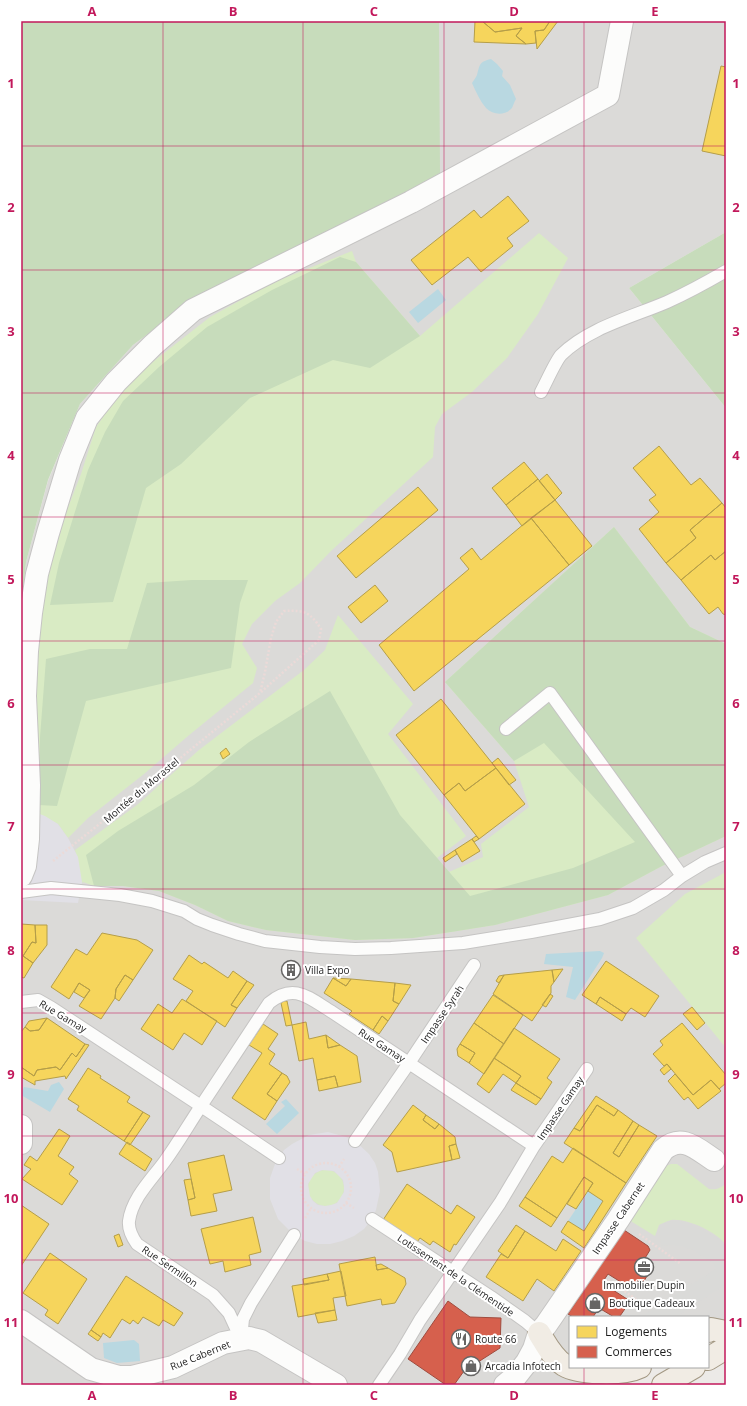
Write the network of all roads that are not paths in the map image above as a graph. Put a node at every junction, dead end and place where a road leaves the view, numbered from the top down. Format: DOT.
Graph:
graph roads {
  1 [pos="622,21"];
  2 [pos="726,271"];
  3 [pos="541,392"];
  4 [pos="506,729"];
  5 [pos="726,853"];
  6 [pos="21,876"];
  7 [pos="682,876"];
  8 [pos="21,892"];
  9 [pos="474,965"];
  10 [pos="21,1002"];
  11 [pos="410,1063"];
  12 [pos="587,1069"];
  13 [pos="201,1106"];
  14 [pos="21,1126"];
  15 [pos="355,1141"];
  16 [pos="21,1143"];
  17 [pos="534,1146"];
  18 [pos="279,1158"];
  19 [pos="719,1158"];
  20 [pos="372,1219"];
  21 [pos="294,1235"];
  22 [pos="452,1272"];
  23 [pos="21,1321"];
  24 [pos="709,1330"];
  25 [pos="726,1332"];
  26 [pos="539,1333"];
  27 [pos="241,1339"];
  28 [pos="726,1348"];
  29 [pos="709,1358"];
  30 [pos="569,1367"];
  31 [pos="572,1368"];
  32 [pos="638,1368"];
  33 [pos="692,1368"];
  34 [pos="336,1385"];
  35 [pos="379,1385"];
  36 [pos="505,1385"];
  37 [pos="663,1385"];
  1 -- 6 [label="street"];
  2 -- 3 [label="lane"];
  4 -- 7 [label="lane"];
  5 -- 7 [label="lane"];
  7 -- 8 [label="lane"];
  9 -- 11 [label="lane, Impasse Syrah"];
  10 -- 13 [label="lane, Rue Gamay"];
  11 -- 13 [label="lane, Rue Gamay"];
  11 -- 15 [label="lane"];
  11 -- 17 [label="lane, Rue Gamay"];
  12 -- 17 [label="lane, Impasse Gamay"];
  13 -- 18 [label="lane"];
  13 -- 27 [label="lane, Rue Sermillon"];
  14 -- 16 [label="street"];
  17 -- 22 [label="lane"];
  19 -- 26 [label="street, Impasse Cabernet"];
  20 -- 22 [label="lane, Lotissement de la Clémentide"];
  21 -- 27 [label="lane"];
  22 -- 26 [label="lane, Lotissement de la Clémentide"];
  22 -- 35 [label="lane"];
  23 -- 27 [label="street, Rue Cabernet"];
  24 -- 25 [label="main road"];
  26 -- 30 [label="main road"];
  26 -- 36 [label="street"];
  27 -- 34 [label="street, Rue Cabernet"];
  28 -- 29 [label="main road"];
  31 -- 32 [label="main road"];
  33 -- 37 [label="main road"];
}
